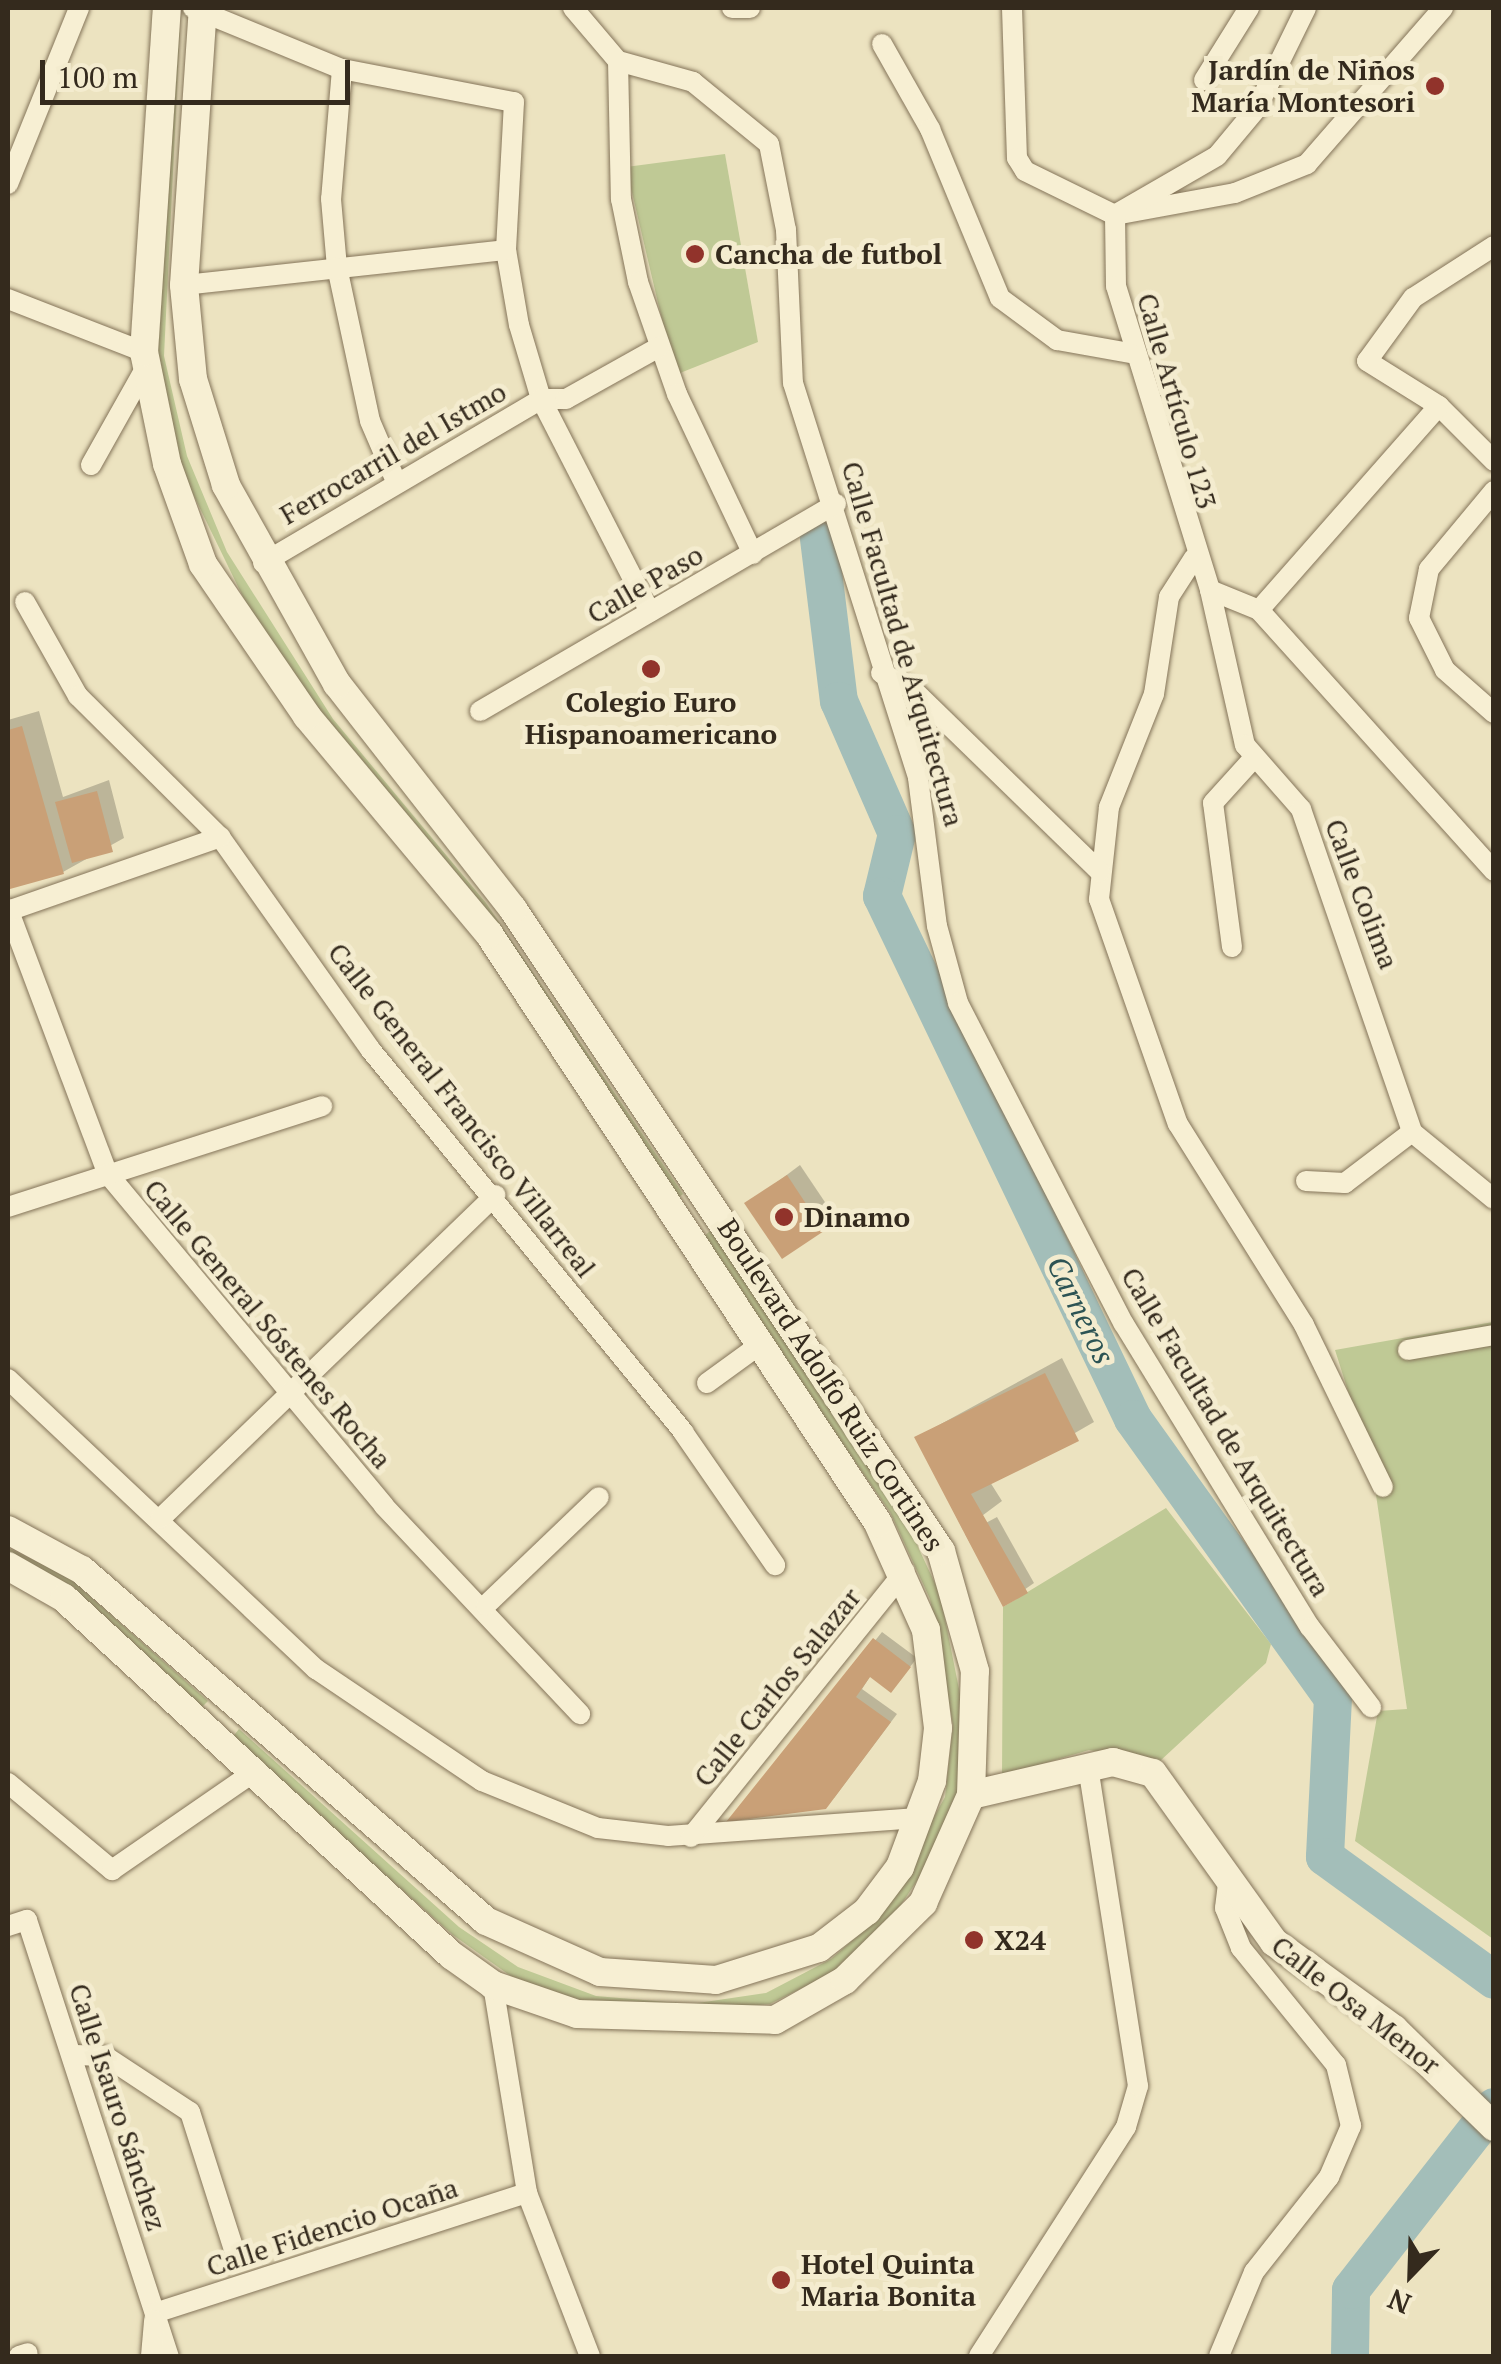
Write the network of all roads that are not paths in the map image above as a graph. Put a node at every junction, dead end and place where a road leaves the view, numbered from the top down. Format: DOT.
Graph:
graph roads {
  1 [pos="79,8"];
  2 [pos="167,8"];
  3 [pos="573,8"];
  4 [pos="732,8"];
  5 [pos="750,8"];
  6 [pos="1012,8"];
  7 [pos="1249,8"];
  8 [pos="1306,8"];
  9 [pos="1443,8"];
  10 [pos="200,9"];
  11 [pos="882,44"];
  12 [pos="618,61"];
  13 [pos="342,69"];
  14 [pos="1204,80"];
  15 [pos="8,184"];
  16 [pos="1115,215"];
  17 [pos="1494,246"];
  18 [pos="506,250"];
  19 [pos="337,268"];
  20 [pos="184,285"];
  21 [pos="8,299"];
  22 [pos="659,347"];
  23 [pos="1130,353"];
  24 [pos="145,360"];
  25 [pos="541,399"];
  26 [pos="1439,406"];
  27 [pos="1494,461"];
  28 [pos="91,465"];
  29 [pos="394,478"];
  30 [pos="1494,491"];
  31 [pos="831,507"];
  32 [pos="754,554"];
  33 [pos="1194,558"];
  34 [pos="263,563"];
  35 [pos="1210,590"];
  36 [pos="26,602"];
  37 [pos="1259,610"];
  38 [pos="650,612"];
  39 [pos="881,673"];
  40 [pos="480,711"];
  41 [pos="1494,712"];
  42 [pos="1252,760"];
  43 [pos="220,837"];
  44 [pos="1100,872"];
  45 [pos="1494,872"];
  46 [pos="8,910"];
  47 [pos="1232,947"];
  48 [pos="322,1106"];
  49 [pos="1412,1132"];
  50 [pos="107,1173"];
  51 [pos="1306,1181"];
  52 [pos="495,1195"];
  53 [pos="1494,1200"];
  54 [pos="714,1204"];
  55 [pos="8,1208"];
  56 [pos="678,1229"];
  57 [pos="1494,1335"];
  58 [pos="758,1346"];
  59 [pos="1408,1350"];
  60 [pos="8,1379"];
  61 [pos="707,1383"];
  62 [pos="292,1393"];
  63 [pos="1384,1487"];
  64 [pos="599,1497"];
  65 [pos="161,1518"];
  66 [pos="8,1530"];
  67 [pos="775,1565"];
  68 [pos="8,1566"];
  69 [pos="906,1571"];
  70 [pos="486,1605"];
  71 [pos="241,1707"];
  72 [pos="1372,1708"];
  73 [pos="580,1714"];
  74 [pos="216,1734"];
  75 [pos="1088,1767"];
  76 [pos="257,1770"];
  77 [pos="8,1783"];
  78 [pos="972,1795"];
  79 [pos="920,1818"];
  80 [pos="692,1838"];
  81 [pos="1228,1876"];
  82 [pos="17,1923"];
  83 [pos="493,1986"];
  84 [pos="75,2055"];
  85 [pos="1494,2127"];
  86 [pos="526,2193"];
  87 [pos="235,2253"];
  88 [pos="155,2313"];
  89 [pos="151,2356"];
  90 [pos="169,2356"];
  91 [pos="590,2356"];
  92 [pos="979,2356"];
  93 [pos="1219,2356"];
  1 -- 15 [label="street"];
  2 -- 24 [label="main road, Boulevard Adolfo Ruiz Cortines"];
  3 -- 12 [label="street"];
  4 -- 5 [label="street"];
  6 -- 16 [label="street"];
  7 -- 14 [label="street"];
  8 -- 16 [label="street"];
  9 -- 16 [label="street"];
  10 -- 13 [label="street"];
  10 -- 20 [label="main road, Boulevard Adolfo Ruiz Cortines"];
  11 -- 23 [label="street"];
  12 -- 22 [label="street"];
  12 -- 31 [label="street, Calle Facultad de Arquitectura"];
  13 -- 18 [label="street"];
  13 -- 19 [label="street"];
  16 -- 23 [label="street, Calle Artículo 123"];
  17 -- 26 [label="street"];
  18 -- 19 [label="street"];
  18 -- 25 [label="street"];
  19 -- 20 [label="street"];
  19 -- 29 [label="street"];
  20 -- 34 [label="main road, Boulevard Adolfo Ruiz Cortines"];
  21 -- 24 [label="street"];
  22 -- 25 [label="street, Ferrocarril del Istmo"];
  22 -- 32 [label="street"];
  23 -- 33 [label="street, Calle Artículo 123"];
  24 -- 28 [label="street"];
  24 -- 56 [label="main road, Boulevard Adolfo Ruiz Cortines"];
  25 -- 29 [label="street, Ferrocarril del Istmo"];
  25 -- 38 [label="street"];
  26 -- 27 [label="street"];
  26 -- 37 [label="street"];
  29 -- 34 [label="street, Ferrocarril del Istmo"];
  30 -- 41 [label="street"];
  31 -- 32 [label="street, Calle Paso"];
  31 -- 39 [label="street, Calle Facultad de Arquitectura"];
  32 -- 38 [label="street, Calle Paso"];
  33 -- 35 [label="street, Calle Artículo 123"];
  33 -- 44 [label="street"];
  34 -- 54 [label="main road, Boulevard Adolfo Ruiz Cortines"];
  35 -- 37 [label="street"];
  35 -- 42 [label="street"];
  36 -- 43 [label="street, Calle General Francisco Villarreal"];
  37 -- 45 [label="street"];
  38 -- 40 [label="street, Calle Paso"];
  39 -- 44 [label="street"];
  39 -- 72 [label="street, Calle Facultad de Arquitectura"];
  42 -- 47 [label="street"];
  42 -- 49 [label="street, Calle Colima"];
  43 -- 46 [label="street"];
  43 -- 52 [label="street, Calle General Francisco Villarreal"];
  44 -- 63 [label="street"];
  46 -- 50 [label="street, Calle General Sóstenes Rocha"];
  48 -- 50 [label="street"];
  49 -- 51 [label="street"];
  49 -- 53 [label="street"];
  50 -- 55 [label="street"];
  50 -- 62 [label="street, Calle General Sóstenes Rocha"];
  52 -- 62 [label="street"];
  52 -- 67 [label="street, Calle General Francisco Villarreal"];
  54 -- 56 [label="main road"];
  54 -- 78 [label="main road, Boulevard Adolfo Ruiz Cortines"];
  56 -- 58 [label="main road, Boulevard Adolfo Ruiz Cortines"];
  57 -- 59 [label="street"];
  58 -- 61 [label="street"];
  58 -- 69 [label="main road, Boulevard Adolfo Ruiz Cortines"];
  60 -- 65 [label="street"];
  62 -- 65 [label="street"];
  62 -- 70 [label="street, Calle General Sóstenes Rocha"];
  64 -- 70 [label="street"];
  65 -- 80 [label="street"];
  66 -- 71 [label="main road, Boulevard Adolfo Ruiz Cortines"];
  68 -- 74 [label="main road, Boulevard Adolfo Ruiz Cortines"];
  69 -- 79 [label="main road, Boulevard Adolfo Ruiz Cortines"];
  69 -- 80 [label="street, Calle Carlos Salazar"];
  70 -- 73 [label="street, Calle General Sóstenes Rocha"];
  71 -- 74 [label="main road"];
  71 -- 79 [label="main road, Boulevard Adolfo Ruiz Cortines"];
  74 -- 76 [label="main road, Boulevard Adolfo Ruiz Cortines"];
  75 -- 78 [label="main road, Calle Osa Menor"];
  75 -- 81 [label="main road, Calle Osa Menor"];
  75 -- 92 [label="street"];
  76 -- 77 [label="street"];
  76 -- 83 [label="main road, Boulevard Adolfo Ruiz Cortines"];
  78 -- 83 [label="main road, Boulevard Adolfo Ruiz Cortines"];
  79 -- 80 [label="street"];
  81 -- 85 [label="main road, Calle Osa Menor"];
  81 -- 93 [label="street"];
  82 -- 84 [label="street, Calle Isauro Sánchez"];
  83 -- 86 [label="street"];
  84 -- 87 [label="street"];
  84 -- 88 [label="street, Calle Isauro Sánchez"];
  86 -- 88 [label="street, Calle Fidencio Ocaña"];
  86 -- 91 [label="street"];
  88 -- 89 [label="street, Calle Isauro Sánchez"];
  88 -- 90 [label="street, Calle Isauro Sánchez"];
}
